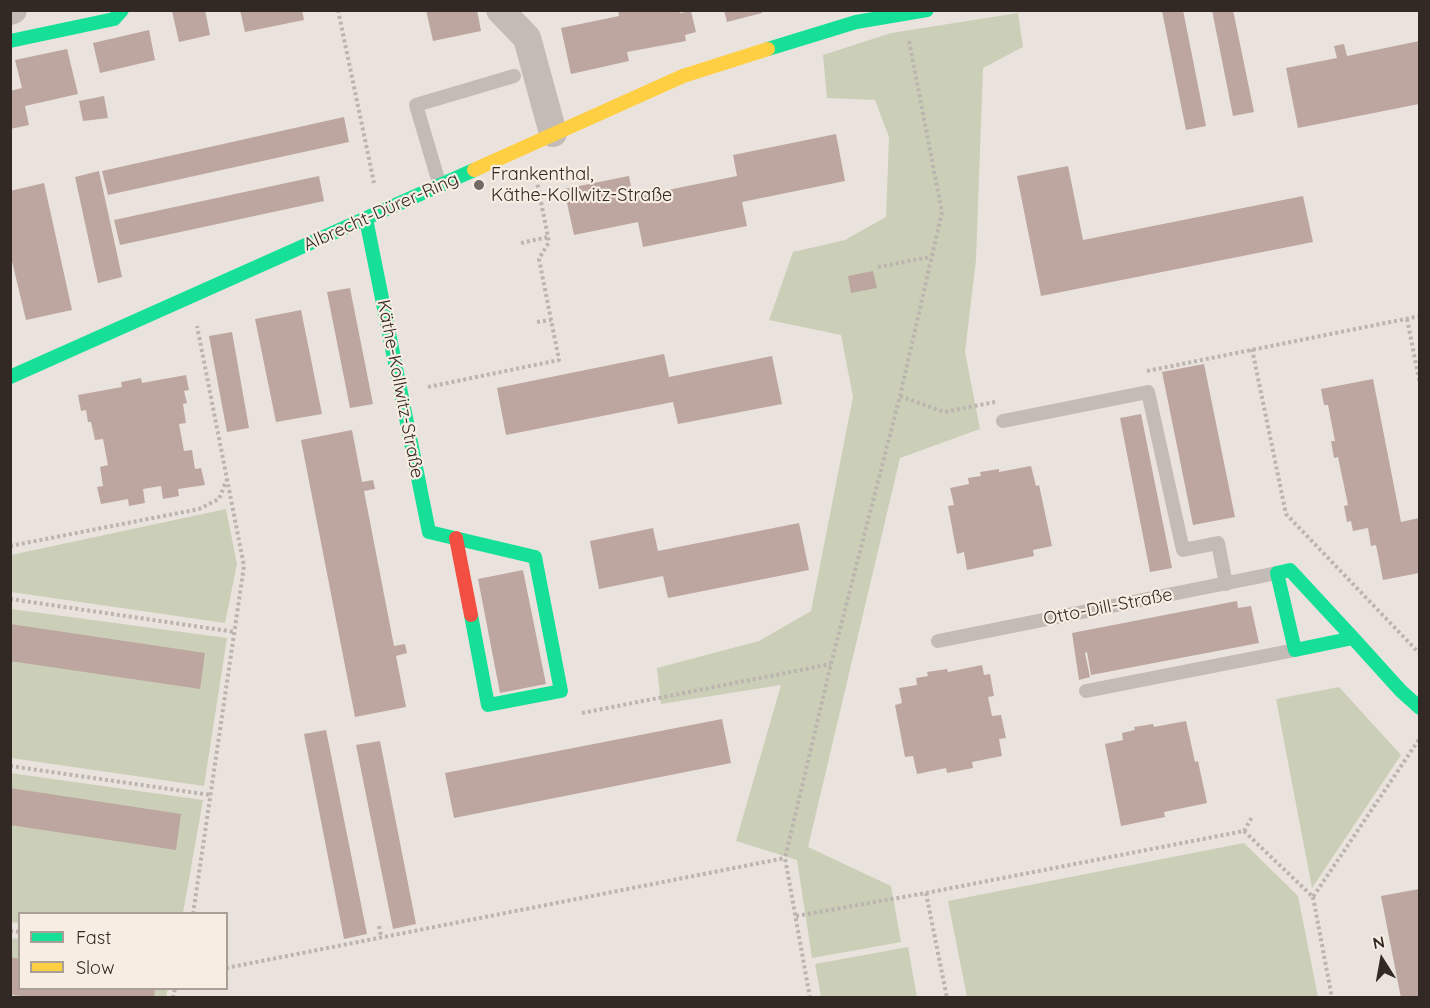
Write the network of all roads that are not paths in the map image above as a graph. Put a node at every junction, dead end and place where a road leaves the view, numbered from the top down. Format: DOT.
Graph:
graph roads {
  1 [pos="122,10"];
  2 [pos="500,10"];
  3 [pos="927,10"];
  4 [pos="855,16"];
  5 [pos="10,41"];
  6 [pos="514,76"];
  7 [pos="541,139"];
  8 [pos="440,186"];
  9 [pos="366,219"];
  10 [pos="10,377"];
  11 [pos="1003,421"];
  12 [pos="456,538"];
  13 [pos="1277,573"];
  14 [pos="1226,584"];
  15 [pos="1353,638"];
  16 [pos="938,641"];
  17 [pos="1294,650"];
  18 [pos="1086,691"];
  19 [pos="1419,708"];
  1 -- 5 [label="street"];
  2 -- 7 [label="street"];
  3 -- 4 [label="street, Albrecht-Dürer-Ring"];
  4 -- 7 [label="street, Albrecht-Dürer-Ring"];
  6 -- 8 [label="lane"];
  7 -- 8 [label="street, Albrecht-Dürer-Ring"];
  8 -- 9 [label="street, Albrecht-Dürer-Ring"];
  9 -- 10 [label="street, Albrecht-Dürer-Ring"];
  9 -- 12 [label="street, Käthe-Kollwitz-Straße"];
  11 -- 14 [label="lane"];
  12 -- 12 [label="street, Käthe-Kollwitz-Straße"];
  13 -- 14 [label="lane, Otto-Dill-Straße"];
  13 -- 15 [label="street"];
  13 -- 17 [label="street"];
  14 -- 16 [label="lane, Otto-Dill-Straße"];
  15 -- 17 [label="street"];
  15 -- 19 [label="street"];
  17 -- 18 [label="lane"];
}
